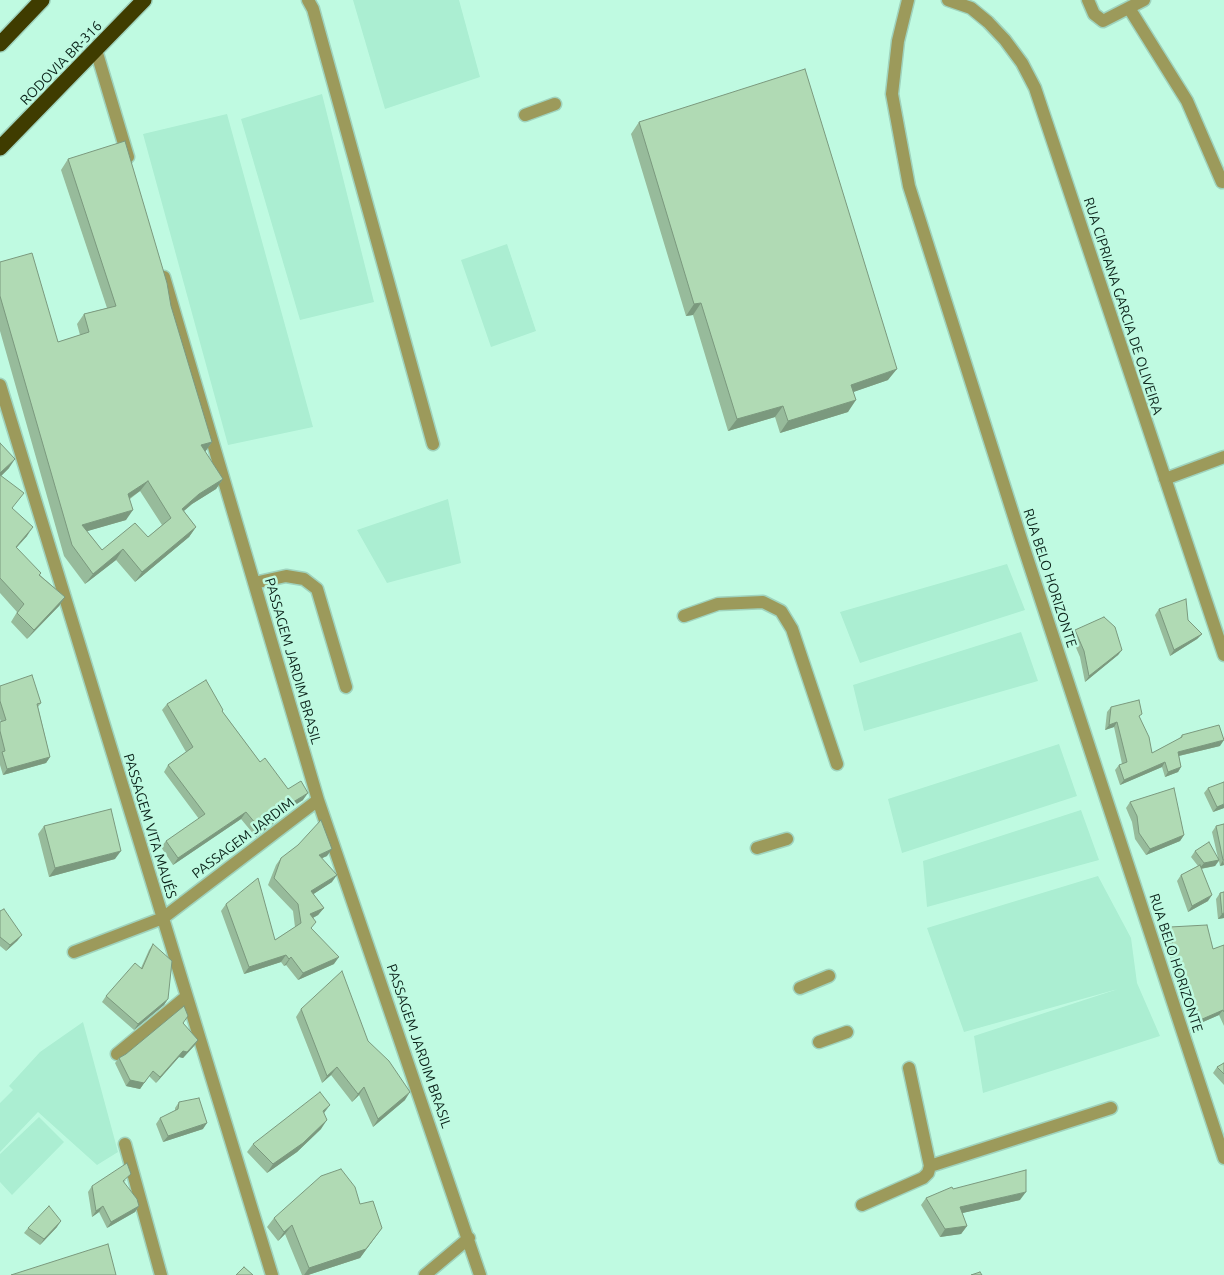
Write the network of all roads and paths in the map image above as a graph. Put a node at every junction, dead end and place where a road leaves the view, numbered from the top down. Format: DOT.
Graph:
graph roads {
  1 [pos="42,0"];
  2 [pos="144,0"];
  3 [pos="308,0"];
  4 [pos="908,0"];
  5 [pos="948,0"];
  6 [pos="1088,0"];
  7 [pos="1144,0"];
  8 [pos="966,2"];
  9 [pos="1129,8"];
  10 [pos="0,44"];
  11 [pos="96,50"];
  12 [pos="555,104"];
  13 [pos="525,115"];
  14 [pos="0,148"];
  15 [pos="133,174"];
  16 [pos="1222,182"];
  17 [pos="161,269"];
  18 [pos="0,386"];
  19 [pos="433,444"];
  20 [pos="1224,457"];
  21 [pos="1165,479"];
  22 [pos="254,583"];
  23 [pos="684,616"];
  24 [pos="1224,654"];
  25 [pos="346,687"];
  26 [pos="837,764"];
  27 [pos="318,800"];
  28 [pos="787,839"];
  29 [pos="757,848"];
  30 [pos="162,918"];
  31 [pos="74,952"];
  32 [pos="829,976"];
  33 [pos="800,988"];
  34 [pos="186,997"];
  35 [pos="847,1032"];
  36 [pos="819,1042"];
  37 [pos="117,1054"];
  38 [pos="909,1068"];
  39 [pos="1111,1108"];
  40 [pos="124,1144"];
  41 [pos="1224,1158"];
  42 [pos="930,1166"];
  43 [pos="862,1205"];
  44 [pos="469,1238"];
  45 [pos="162,1275"];
  46 [pos="272,1275"];
  47 [pos="425,1275"];
  48 [pos="480,1275"];
  1 -- 10 [label="highway"];
  2 -- 11 [label="highway, RODOVIA BR-316"];
  3 -- 19 [label="street"];
  4 -- 41 [label="street, RUA BELO HORIZONTE"];
  5 -- 8 [label="street, RUA CIPRIANA GARCIA DE OLIVEIRA"];
  6 -- 9 [label="street"];
  7 -- 9 [label="street"];
  8 -- 21 [label="street, RUA CIPRIANA GARCIA DE OLIVEIRA"];
  9 -- 16 [label="street"];
  11 -- 14 [label="highway, RODOVIA BR-316"];
  11 -- 15 [label="street"];
  12 -- 13 [label="street"];
  17 -- 22 [label="street, PASSAGEM JARDIM BRASIL"];
  18 -- 30 [label="street, PASSAGEM VITA MAUÉS"];
  20 -- 21 [label="street"];
  21 -- 24 [label="street, RUA CIPRIANA GARCIA DE OLIVEIRA"];
  22 -- 25 [label="street"];
  22 -- 27 [label="street, PASSAGEM JARDIM BRASIL"];
  23 -- 26 [label="street"];
  27 -- 30 [label="street, PASSAGEM JARDIM"];
  27 -- 44 [label="street, PASSAGEM JARDIM BRASIL"];
  28 -- 29 [label="street"];
  30 -- 31 [label="street, PASSAGEM JARDIM"];
  30 -- 34 [label="street, PASSAGEM VITA MAUÉS"];
  32 -- 33 [label="street"];
  34 -- 37 [label="street"];
  34 -- 46 [label="street, PASSAGEM VITA MAUÉS"];
  35 -- 36 [label="street"];
  38 -- 42 [label="street"];
  39 -- 42 [label="street"];
  40 -- 45 [label="street"];
  42 -- 43 [label="street"];
  44 -- 47 [label="street"];
  44 -- 48 [label="street, PASSAGEM JARDIM BRASIL"];
}
